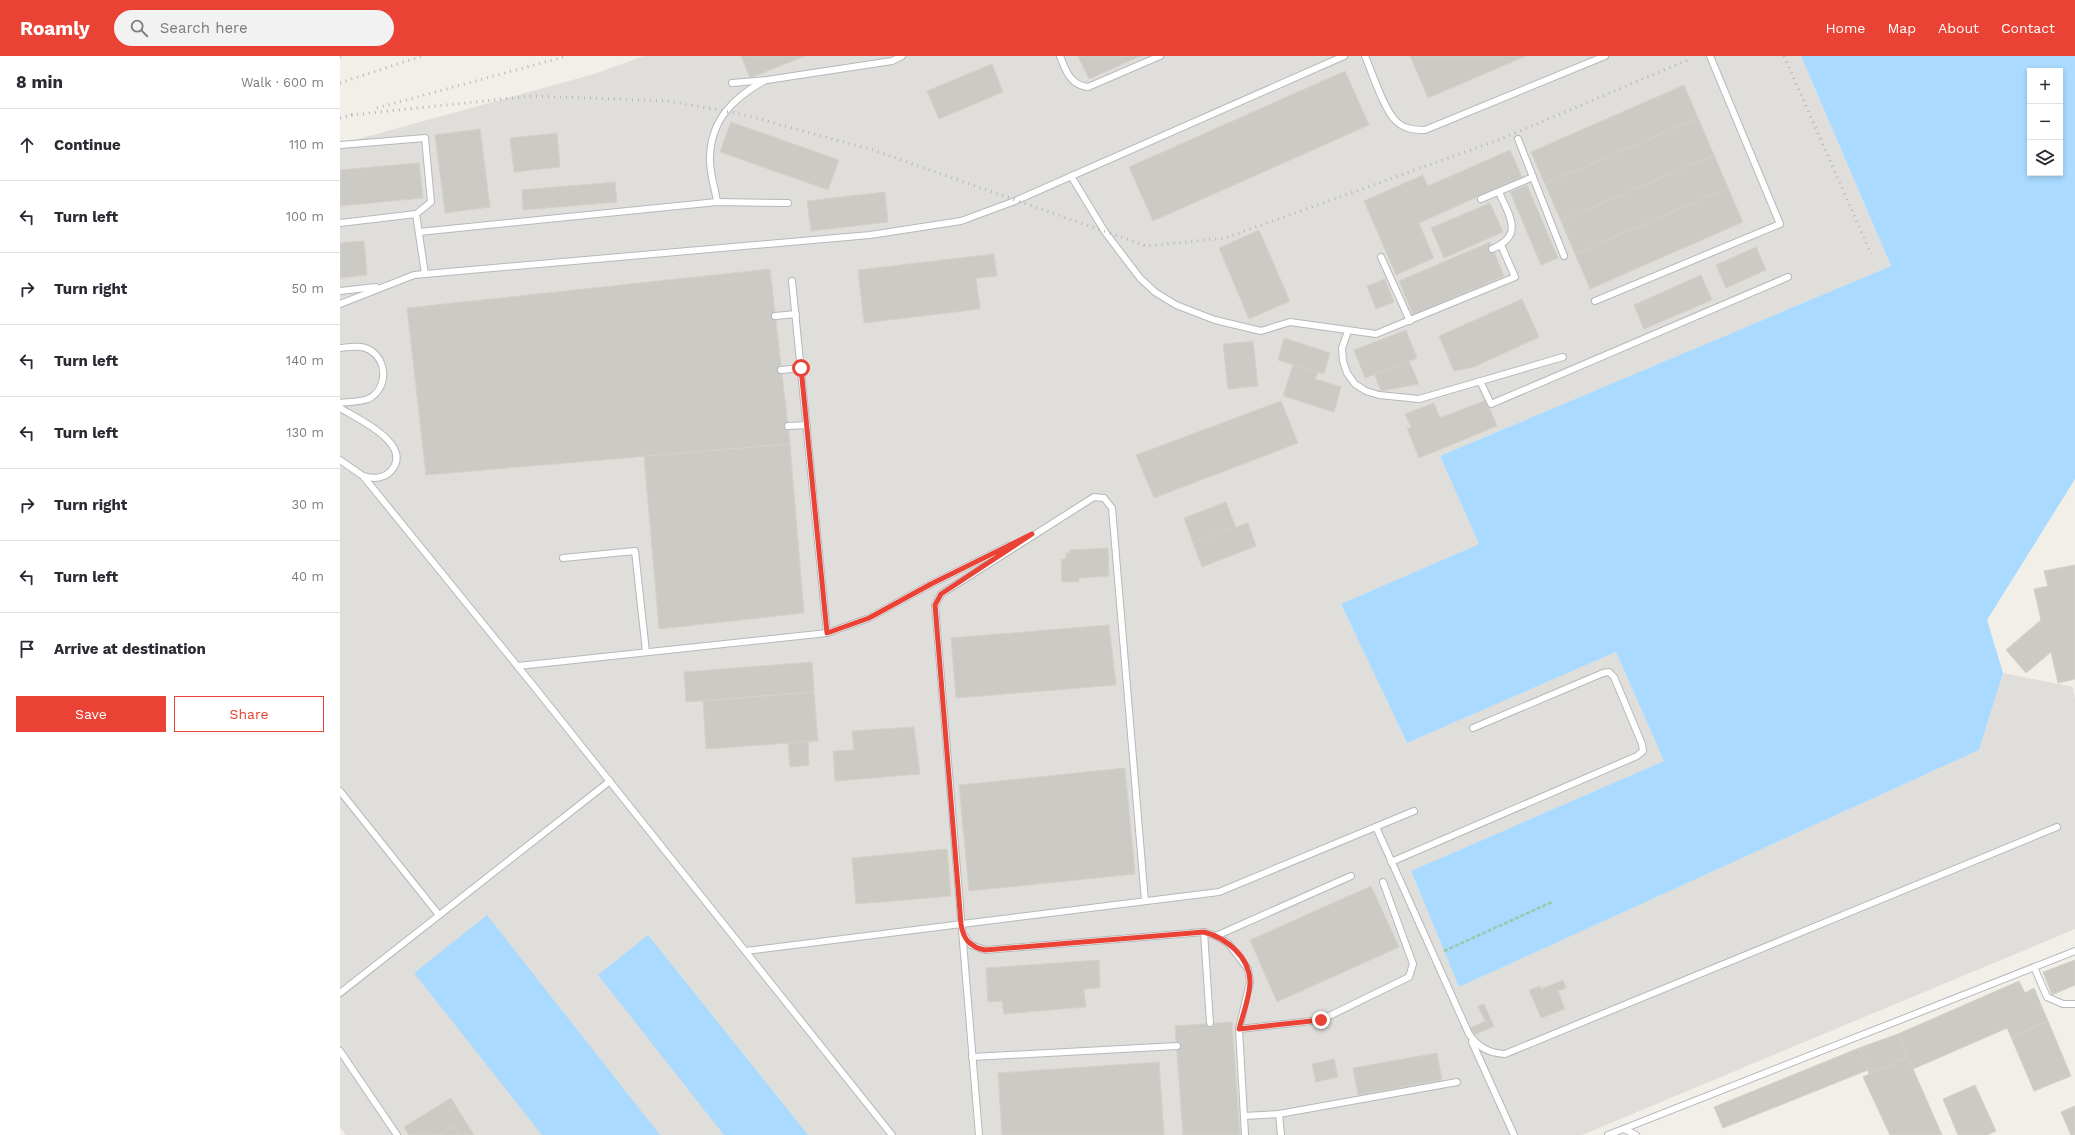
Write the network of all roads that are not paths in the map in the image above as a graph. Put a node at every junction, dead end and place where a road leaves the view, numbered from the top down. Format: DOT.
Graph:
graph roads {
  1 [pos="902,56"];
  2 [pos="1060,56"];
  3 [pos="1160,56"];
  4 [pos="1344,56"];
  5 [pos="1365,56"];
  6 [pos="1605,56"];
  7 [pos="1710,56"];
  8 [pos="767,80"];
  9 [pos="732,83"];
  10 [pos="1518,139"];
  11 [pos="340,145"];
  12 [pos="1071,176"];
  13 [pos="1533,177"];
  14 [pos="1498,192"];
  15 [pos="1481,199"];
  16 [pos="717,202"];
  17 [pos="788,203"];
  18 [pos="416,214"];
  19 [pos="340,222"];
  20 [pos="419,232"];
  21 [pos="1501,245"];
  22 [pos="1492,248"];
  23 [pos="1564,256"];
  24 [pos="1381,257"];
  25 [pos="425,274"];
  26 [pos="1788,277"];
  27 [pos="792,280"];
  28 [pos="386,286"];
  29 [pos="340,291"];
  30 [pos="1595,302"];
  31 [pos="340,304"];
  32 [pos="796,314"];
  33 [pos="775,316"];
  34 [pos="1410,321"];
  35 [pos="1348,331"];
  36 [pos="340,348"];
  37 [pos="1563,357"];
  38 [pos="801,368"];
  39 [pos="781,370"];
  40 [pos="1480,381"];
  41 [pos="340,403"];
  42 [pos="340,408"];
  43 [pos="807,425"];
  44 [pos="788,426"];
  45 [pos="340,460"];
  46 [pos="363,476"];
  47 [pos="1032,534"];
  48 [pos="563,558"];
  49 [pos="827,633"];
  50 [pos="646,652"];
  51 [pos="518,666"];
  52 [pos="1472,728"];
  53 [pos="610,781"];
  54 [pos="340,791"];
  55 [pos="1414,811"];
  56 [pos="1376,827"];
  57 [pos="2058,827"];
  58 [pos="1391,862"];
  59 [pos="1351,876"];
  60 [pos="1383,882"];
  61 [pos="1145,901"];
  62 [pos="439,915"];
  63 [pos="961,924"];
  64 [pos="1204,932"];
  65 [pos="1216,936"];
  66 [pos="746,951"];
  67 [pos="2075,951"];
  68 [pos="2034,967"];
  69 [pos="340,993"];
  70 [pos="2075,1004"];
  71 [pos="1210,1023"];
  72 [pos="1239,1029"];
  73 [pos="1469,1034"];
  74 [pos="1177,1046"];
  75 [pos="340,1051"];
  76 [pos="972,1057"];
  77 [pos="1456,1082"];
  78 [pos="1279,1114"];
  79 [pos="1244,1116"];
  80 [pos="1624,1129"];
  81 [pos="397,1135"];
  82 [pos="892,1135"];
  83 [pos="979,1135"];
  84 [pos="1245,1135"];
  85 [pos="1281,1135"];
  86 [pos="1514,1135"];
  87 [pos="1608,1135"];
  88 [pos="1636,1135"];
  1 -- 8 [label="lane"];
  2 -- 3 [label="lane"];
  4 -- 12 [label="lane"];
  5 -- 6 [label="lane"];
  7 -- 30 [label="lane"];
  8 -- 9 [label="lane"];
  8 -- 16 [label="lane"];
  10 -- 13 [label="lane"];
  11 -- 18 [label="lane"];
  12 -- 25 [label="lane"];
  12 -- 35 [label="lane"];
  13 -- 14 [label="lane"];
  13 -- 23 [label="lane"];
  14 -- 15 [label="lane"];
  14 -- 21 [label="lane"];
  16 -- 17 [label="lane"];
  16 -- 20 [label="lane"];
  18 -- 19 [label="lane"];
  18 -- 20 [label="lane"];
  20 -- 25 [label="lane"];
  21 -- 22 [label="lane"];
  21 -- 34 [label="lane"];
  24 -- 34 [label="lane"];
  25 -- 28 [label="lane"];
  26 -- 40 [label="lane"];
  27 -- 32 [label="lane"];
  28 -- 29 [label="lane"];
  28 -- 31 [label="lane"];
  32 -- 33 [label="lane"];
  32 -- 38 [label="lane"];
  34 -- 35 [label="lane"];
  35 -- 40 [label="lane"];
  36 -- 41 [label="lane"];
  37 -- 40 [label="lane"];
  38 -- 39 [label="lane"];
  38 -- 43 [label="lane"];
  42 -- 46 [label="lane"];
  43 -- 44 [label="lane"];
  43 -- 49 [label="lane"];
  45 -- 46 [label="lane"];
  46 -- 51 [label="lane"];
  47 -- 49 [label="lane"];
  47 -- 61 [label="lane"];
  47 -- 63 [label="lane"];
  48 -- 50 [label="lane"];
  49 -- 50 [label="lane"];
  50 -- 51 [label="lane"];
  51 -- 53 [label="lane"];
  52 -- 58 [label="lane"];
  53 -- 62 [label="lane"];
  53 -- 66 [label="lane"];
  54 -- 62 [label="lane"];
  55 -- 56 [label="lane"];
  56 -- 58 [label="lane"];
  56 -- 61 [label="lane"];
  57 -- 73 [label="lane"];
  58 -- 73 [label="lane"];
  59 -- 65 [label="lane"];
  60 -- 72 [label="lane"];
  61 -- 63 [label="lane"];
  62 -- 69 [label="lane"];
  63 -- 64 [label="lane"];
  63 -- 66 [label="lane"];
  63 -- 76 [label="lane"];
  64 -- 65 [label="lane"];
  64 -- 71 [label="lane"];
  65 -- 72 [label="lane"];
  66 -- 82 [label="lane"];
  67 -- 68 [label="lane"];
  68 -- 70 [label="lane"];
  68 -- 80 [label="lane"];
  72 -- 79 [label="lane"];
  73 -- 86 [label="lane"];
  74 -- 76 [label="lane"];
  75 -- 81 [label="lane"];
  76 -- 83 [label="lane"];
  77 -- 78 [label="lane"];
  78 -- 79 [label="lane"];
  78 -- 85 [label="lane"];
  79 -- 84 [label="lane"];
  80 -- 87 [label="lane"];
  80 -- 88 [label="lane"];
}
